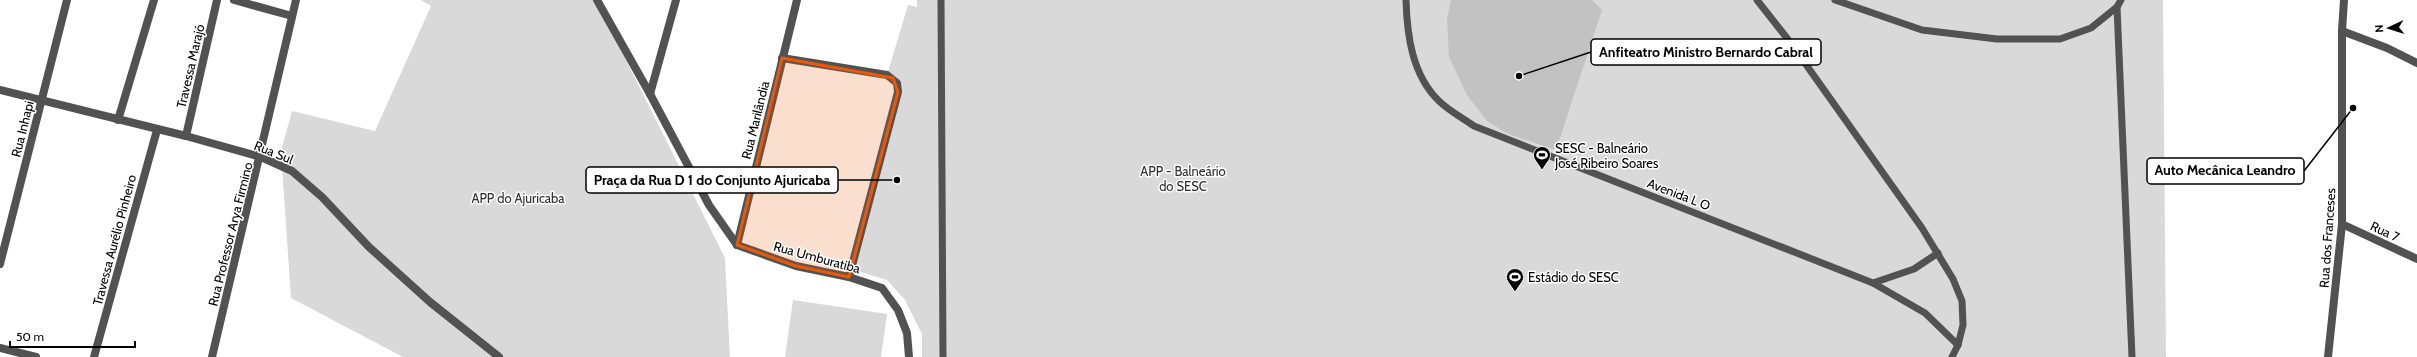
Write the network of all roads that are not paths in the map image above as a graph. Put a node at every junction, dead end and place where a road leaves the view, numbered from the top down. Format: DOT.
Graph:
graph roads {
  1 [pos="67,0"];
  2 [pos="154,0"];
  3 [pos="217,0"];
  4 [pos="234,0"];
  5 [pos="296,0"];
  6 [pos="597,0"];
  7 [pos="676,0"];
  8 [pos="797,0"];
  9 [pos="941,0"];
  10 [pos="1406,0"];
  11 [pos="1756,0"];
  12 [pos="1835,0"];
  13 [pos="2121,0"];
  14 [pos="2344,0"];
  15 [pos="2117,8"];
  16 [pos="292,16"];
  17 [pos="2342,32"];
  18 [pos="782,58"];
  19 [pos="2417,64"];
  20 [pos="0,90"];
  21 [pos="650,94"];
  22 [pos="42,102"];
  23 [pos="118,120"];
  24 [pos="157,130"];
  25 [pos="186,136"];
  26 [pos="261,157"];
  27 [pos="2342,224"];
  28 [pos="737,245"];
  29 [pos="1938,253"];
  30 [pos="2417,259"];
  31 [pos="0,264"];
  32 [pos="849,277"];
  33 [pos="1873,283"];
  34 [pos="1958,345"];
  35 [pos="0,348"];
  36 [pos="36,357"];
  37 [pos="94,357"];
  38 [pos="212,357"];
  39 [pos="499,357"];
  40 [pos="909,357"];
  41 [pos="943,357"];
  42 [pos="1952,357"];
  43 [pos="2132,357"];
  44 [pos="2328,357"];
  1 -- 22 [label="street, Rua Inhapi"];
  2 -- 23 [label="street"];
  3 -- 25 [label="street, Travessa Marajó"];
  4 -- 16 [label="street"];
  5 -- 16 [label="street, Rua Professor Arya Firmino"];
  6 -- 21 [label="street"];
  7 -- 21 [label="street"];
  8 -- 18 [label="street, Rua Marilândia"];
  9 -- 41 [label="lane"];
  10 -- 33 [label="lane, Avenida L O"];
  11 -- 29 [label="lane"];
  12 -- 15 [label="lane"];
  13 -- 15 [label="lane"];
  14 -- 17 [label="street, Rua dos Franceses"];
  15 -- 43 [label="lane"];
  16 -- 26 [label="street, Rua Professor Arya Firmino"];
  17 -- 19 [label="street"];
  17 -- 27 [label="street, Rua dos Franceses"];
  18 -- 28 [label="street, Rua Marilândia"];
  18 -- 32 [label="street"];
  20 -- 22 [label="street, Rua Sul"];
  21 -- 28 [label="street"];
  22 -- 23 [label="street, Rua Sul"];
  22 -- 31 [label="street, Rua Inhapi"];
  23 -- 24 [label="street, Rua Sul"];
  24 -- 25 [label="street, Rua Sul"];
  24 -- 37 [label="street, Travessa Aurélio Pinheiro"];
  25 -- 26 [label="street, Rua Sul"];
  26 -- 38 [label="street, Rua Professor Arya Firmino"];
  26 -- 39 [label="street, Rua Sul"];
  27 -- 30 [label="street, Rua 7"];
  27 -- 44 [label="street, Rua dos Franceses"];
  28 -- 32 [label="street, Rua Umburatiba"];
  29 -- 33 [label="lane"];
  29 -- 34 [label="lane"];
  32 -- 40 [label="street, Rua Umburatiba"];
  33 -- 34 [label="lane, Avenida L O"];
  34 -- 42 [label="lane"];
  35 -- 36 [label="street"];
}
